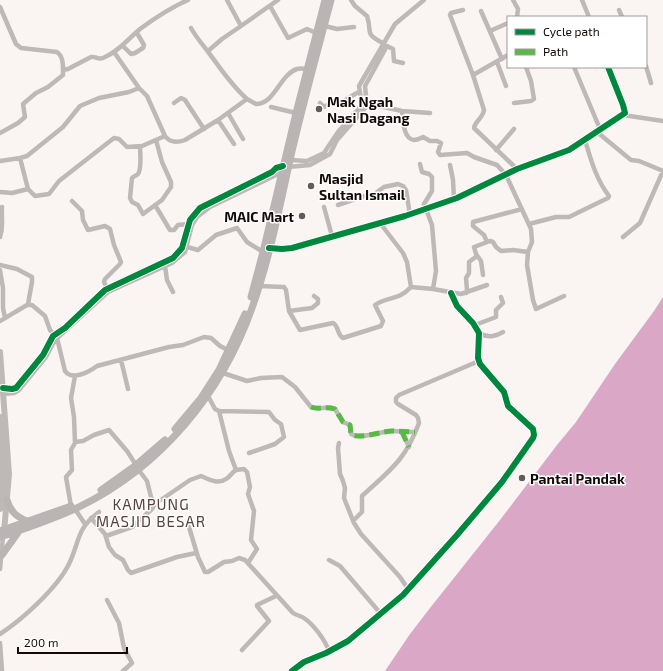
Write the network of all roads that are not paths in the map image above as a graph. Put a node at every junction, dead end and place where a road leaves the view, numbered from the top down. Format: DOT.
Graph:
graph roads {
  1 [pos="188,0"];
  2 [pos="227,0"];
  3 [pos="278,0"];
  4 [pos="325,0"];
  5 [pos="332,0"];
  6 [pos="351,0"];
  7 [pos="424,0"];
  8 [pos="513,0"];
  9 [pos="582,0"];
  10 [pos="270,6"];
  11 [pos="0,7"];
  12 [pos="464,10"];
  13 [pos="481,10"];
  14 [pos="619,10"];
  15 [pos="517,16"];
  16 [pos="589,16"];
  17 [pos="622,16"];
  18 [pos="507,22"];
  19 [pos="241,26"];
  20 [pos="324,26"];
  21 [pos="354,27"];
  22 [pos="191,28"];
  23 [pos="490,31"];
  24 [pos="136,33"];
  25 [pos="317,37"];
  26 [pos="384,44"];
  27 [pos="123,46"];
  28 [pos="208,51"];
  29 [pos="114,52"];
  30 [pos="507,56"];
  31 [pos="502,59"];
  32 [pos="497,62"];
  33 [pos="403,63"];
  34 [pos="526,68"];
  35 [pos="574,68"];
  36 [pos="608,68"];
  37 [pos="647,68"];
  38 [pos="307,69"];
  39 [pos="63,70"];
  40 [pos="473,75"];
  41 [pos="651,83"];
  42 [pos="506,86"];
  43 [pos="139,88"];
  44 [pos="360,92"];
  45 [pos="247,99"];
  46 [pos="174,103"];
  47 [pos="320,103"];
  48 [pos="365,103"];
  49 [pos="514,103"];
  50 [pos="271,107"];
  51 [pos="402,111"];
  52 [pos="228,113"];
  53 [pos="296,113"];
  54 [pos="430,113"];
  55 [pos="623,115"];
  56 [pos="218,120"];
  57 [pos="663,121"];
  58 [pos="514,128"];
  59 [pos="204,129"];
  60 [pos="598,131"];
  61 [pos="0,133"];
  62 [pos="165,136"];
  63 [pos="243,139"];
  64 [pos="156,140"];
  65 [pos="585,140"];
  66 [pos="234,144"];
  67 [pos="140,146"];
  68 [pos="496,150"];
  69 [pos="20,158"];
  70 [pos="0,161"];
  71 [pos="420,164"];
  72 [pos="450,165"];
  73 [pos="286,167"];
  74 [pos="517,170"];
  75 [pos="663,171"];
  76 [pos="506,175"];
  77 [pos="28,189"];
  78 [pos="0,192"];
  79 [pos="454,199"];
  80 [pos="72,201"];
  81 [pos="155,205"];
  82 [pos="338,205"];
  83 [pos="2,207"];
  84 [pos="324,207"];
  85 [pos="427,209"];
  86 [pos="522,209"];
  87 [pos="410,215"];
  88 [pos="380,223"];
  89 [pos="188,224"];
  90 [pos="529,224"];
  91 [pos="332,236"];
  92 [pos="0,237"];
  93 [pos="623,237"];
  94 [pos="487,242"];
  95 [pos="187,247"];
  96 [pos="266,250"];
  97 [pos="528,252"];
  98 [pos="478,256"];
  99 [pos="0,260"];
  100 [pos="0,265"];
  101 [pos="165,266"];
  102 [pos="0,270"];
  103 [pos="483,275"];
  104 [pos="486,285"];
  105 [pos="259,286"];
  106 [pos="411,287"];
  107 [pos="107,288"];
  108 [pos="433,289"];
  109 [pos="173,292"];
  110 [pos="451,293"];
  111 [pos="466,293"];
  112 [pos="314,296"];
  113 [pos="564,296"];
  114 [pos="501,297"];
  115 [pos="28,304"];
  116 [pos="289,311"];
  117 [pos="5,318"];
  118 [pos="0,321"];
  119 [pos="475,325"];
  120 [pos="503,332"];
  121 [pos="479,333"];
  122 [pos="56,336"];
  123 [pos="228,350"];
  124 [pos="0,352"];
  125 [pos="127,359"];
  126 [pos="121,360"];
  127 [pos="479,361"];
  128 [pos="123,367"];
  129 [pos="223,373"];
  130 [pos="75,376"];
  131 [pos="128,389"];
  132 [pos="3,391"];
  133 [pos="208,396"];
  134 [pos="219,411"];
  135 [pos="0,417"];
  136 [pos="402,432"];
  137 [pos="415,432"];
  138 [pos="75,442"];
  139 [pos="339,442"];
  140 [pos="409,446"];
  141 [pos="249,453"];
  142 [pos="137,467"];
  143 [pos="236,470"];
  144 [pos="7,500"];
  145 [pos="155,504"];
  146 [pos="73,507"];
  147 [pos="0,509"];
  148 [pos="99,512"];
  149 [pos="91,518"];
  150 [pos="353,521"];
  151 [pos="29,522"];
  152 [pos="85,524"];
  153 [pos="188,527"];
  154 [pos="20,530"];
  155 [pos="2,533"];
  156 [pos="106,536"];
  157 [pos="196,553"];
  158 [pos="2,554"];
  159 [pos="329,560"];
  160 [pos="248,563"];
  161 [pos="0,569"];
  162 [pos="408,589"];
  163 [pos="276,596"];
  164 [pos="107,600"];
  165 [pos="381,614"];
  166 [pos="0,634"];
  167 [pos="0,643"];
  168 [pos="242,650"];
  169 [pos="329,651"];
  170 [pos="2,671"];
  171 [pos="123,671"];
  172 [pos="292,671"];
  1 -- 24 [label="street"];
  2 -- 19 [label="street"];
  3 -- 10 [label="street"];
  4 -- 25 [label="highway"];
  5 -- 20 [label="highway"];
  6 -- 26 [label="street"];
  7 -- 26 [label="street"];
  8 -- 15 [label="street"];
  9 -- 16 [label="street"];
  10 -- 19 [label="street"];
  10 -- 25 [label="street"];
  11 -- 39 [label="street"];
  12 -- 40 [label="street"];
  13 -- 23 [label="street"];
  14 -- 17 [label="street"];
  18 -- 23 [label="street"];
  19 -- 28 [label="street"];
  20 -- 21 [label="street"];
  20 -- 25 [label="highway"];
  22 -- 28 [label="street"];
  23 -- 31 [label="street"];
  24 -- 27 [label="street"];
  24 -- 27 [label="street"];
  25 -- 38 [label="highway"];
  25 -- 73 [label="highway"];
  26 -- 44 [label="street"];
  27 -- 29 [label="street"];
  28 -- 45 [label="street"];
  29 -- 39 [label="street"];
  29 -- 43 [label="street"];
  30 -- 31 [label="street"];
  31 -- 32 [label="street"];
  32 -- 40 [label="street"];
  32 -- 42 [label="street"];
  33 -- 48 [label="street"];
  34 -- 49 [label="street"];
  35 -- 60 [label="street"];
  36 -- 55 [label="street"];
  37 -- 41 [label="street"];
  38 -- 45 [label="street"];
  38 -- 53 [label="highway"];
  39 -- 61 [label="street"];
  40 -- 68 [label="street"];
  43 -- 62 [label="street"];
  43 -- 69 [label="street"];
  44 -- 47 [label="street"];
  44 -- 48 [label="street"];
  45 -- 52 [label="street"];
  46 -- 59 [label="street"];
  48 -- 51 [label="street"];
  48 -- 73 [label="street"];
  50 -- 53 [label="street"];
  51 -- 54 [label="street"];
  51 -- 76 [label="street"];
  52 -- 56 [label="street"];
  52 -- 63 [label="street"];
  53 -- 73 [label="highway"];
  55 -- 57 [label="street"];
  55 -- 60 [label="street"];
  56 -- 59 [label="street"];
  56 -- 66 [label="street"];
  58 -- 68 [label="street"];
  59 -- 62 [label="street"];
  60 -- 65 [label="street"];
  60 -- 75 [label="street"];
  62 -- 64 [label="street"];
  64 -- 67 [label="street"];
  64 -- 81 [label="street"];
  65 -- 74 [label="street"];
  65 -- 90 [label="street"];
  67 -- 77 [label="street"];
  67 -- 81 [label="street"];
  68 -- 74 [label="street"];
  69 -- 70 [label="street"];
  69 -- 77 [label="street"];
  71 -- 85 [label="street"];
  72 -- 79 [label="street"];
  73 -- 89 [label="street"];
  73 -- 95 [label="street"];
  73 -- 96 [label="highway"];
  74 -- 76 [label="street"];
  75 -- 93 [label="street"];
  76 -- 79 [label="street"];
  76 -- 86 [label="street"];
  77 -- 78 [label="street"];
  79 -- 85 [label="street"];
  80 -- 107 [label="street"];
  81 -- 89 [label="street"];
  82 -- 87 [label="street"];
  83 -- 92 [label="street"];
  84 -- 91 [label="street"];
  85 -- 87 [label="street"];
  85 -- 108 [label="street"];
  86 -- 90 [label="street"];
  86 -- 94 [label="street"];
  87 -- 88 [label="street"];
  88 -- 91 [label="street"];
  88 -- 106 [label="street"];
  89 -- 107 [label="street"];
  90 -- 97 [label="street"];
  91 -- 96 [label="street"];
  94 -- 97 [label="street"];
  94 -- 98 [label="street"];
  95 -- 96 [label="street"];
  95 -- 101 [label="street"];
  96 -- 105 [label="highway"];
  96 -- 123 [label="highway"];
  97 -- 113 [label="street"];
  98 -- 103 [label="street"];
  98 -- 111 [label="street"];
  99 -- 100 [label="street"];
  100 -- 115 [label="street"];
  101 -- 109 [label="street"];
  101 -- 122 [label="street"];
  102 -- 117 [label="street"];
  104 -- 111 [label="street"];
  105 -- 116 [label="street"];
  105 -- 129 [label="highway"];
  106 -- 108 [label="street"];
  106 -- 116 [label="street"];
  107 -- 122 [label="street"];
  108 -- 110 [label="street"];
  110 -- 111 [label="street"];
  110 -- 119 [label="street"];
  112 -- 116 [label="street"];
  114 -- 119 [label="street"];
  115 -- 117 [label="street"];
  115 -- 122 [label="street"];
  117 -- 118 [label="street"];
  119 -- 121 [label="street"];
  120 -- 121 [label="street"];
  121 -- 127 [label="street"];
  122 -- 130 [label="street"];
  122 -- 132 [label="street"];
  123 -- 125 [label="street"];
  123 -- 142 [label="highway"];
  124 -- 132 [label="main road"];
  125 -- 126 [label="street"];
  125 -- 128 [label="street"];
  126 -- 128 [label="street"];
  126 -- 130 [label="street"];
  127 -- 137 [label="street"];
  127 -- 162 [label="street"];
  128 -- 131 [label="street"];
  129 -- 133 [label="highway"];
  129 -- 136 [label="street"];
  130 -- 138 [label="street"];
  132 -- 144 [label="main road"];
  133 -- 134 [label="street"];
  133 -- 142 [label="highway"];
  134 -- 141 [label="street"];
  134 -- 143 [label="street"];
  135 -- 147 [label="main road"];
  136 -- 137 [label="street"];
  136 -- 140 [label="street"];
  137 -- 140 [label="street"];
  138 -- 142 [label="street"];
  138 -- 146 [label="street"];
  139 -- 150 [label="street"];
  140 -- 150 [label="street"];
  142 -- 145 [label="street"];
  142 -- 146 [label="highway"];
  143 -- 145 [label="street"];
  143 -- 160 [label="street"];
  144 -- 151 [label="highway"];
  144 -- 155 [label="main road"];
  145 -- 156 [label="street"];
  146 -- 151 [label="highway"];
  146 -- 152 [label="street"];
  146 -- 154 [label="highway"];
  148 -- 149 [label="street"];
  149 -- 152 [label="street"];
  149 -- 156 [label="street"];
  150 -- 162 [label="street"];
  151 -- 155 [label="highway"];
  152 -- 166 [label="street"];
  153 -- 157 [label="street"];
  154 -- 155 [label="highway"];
  154 -- 158 [label="highway"];
  155 -- 158 [label="street"];
  156 -- 157 [label="street"];
  157 -- 160 [label="street"];
  158 -- 161 [label="street"];
  159 -- 165 [label="street"];
  160 -- 163 [label="street"];
  162 -- 165 [label="street"];
  163 -- 168 [label="street"];
  163 -- 169 [label="street"];
  164 -- 171 [label="street"];
  165 -- 169 [label="street"];
  167 -- 170 [label="street"];
  169 -- 172 [label="street"];
}
